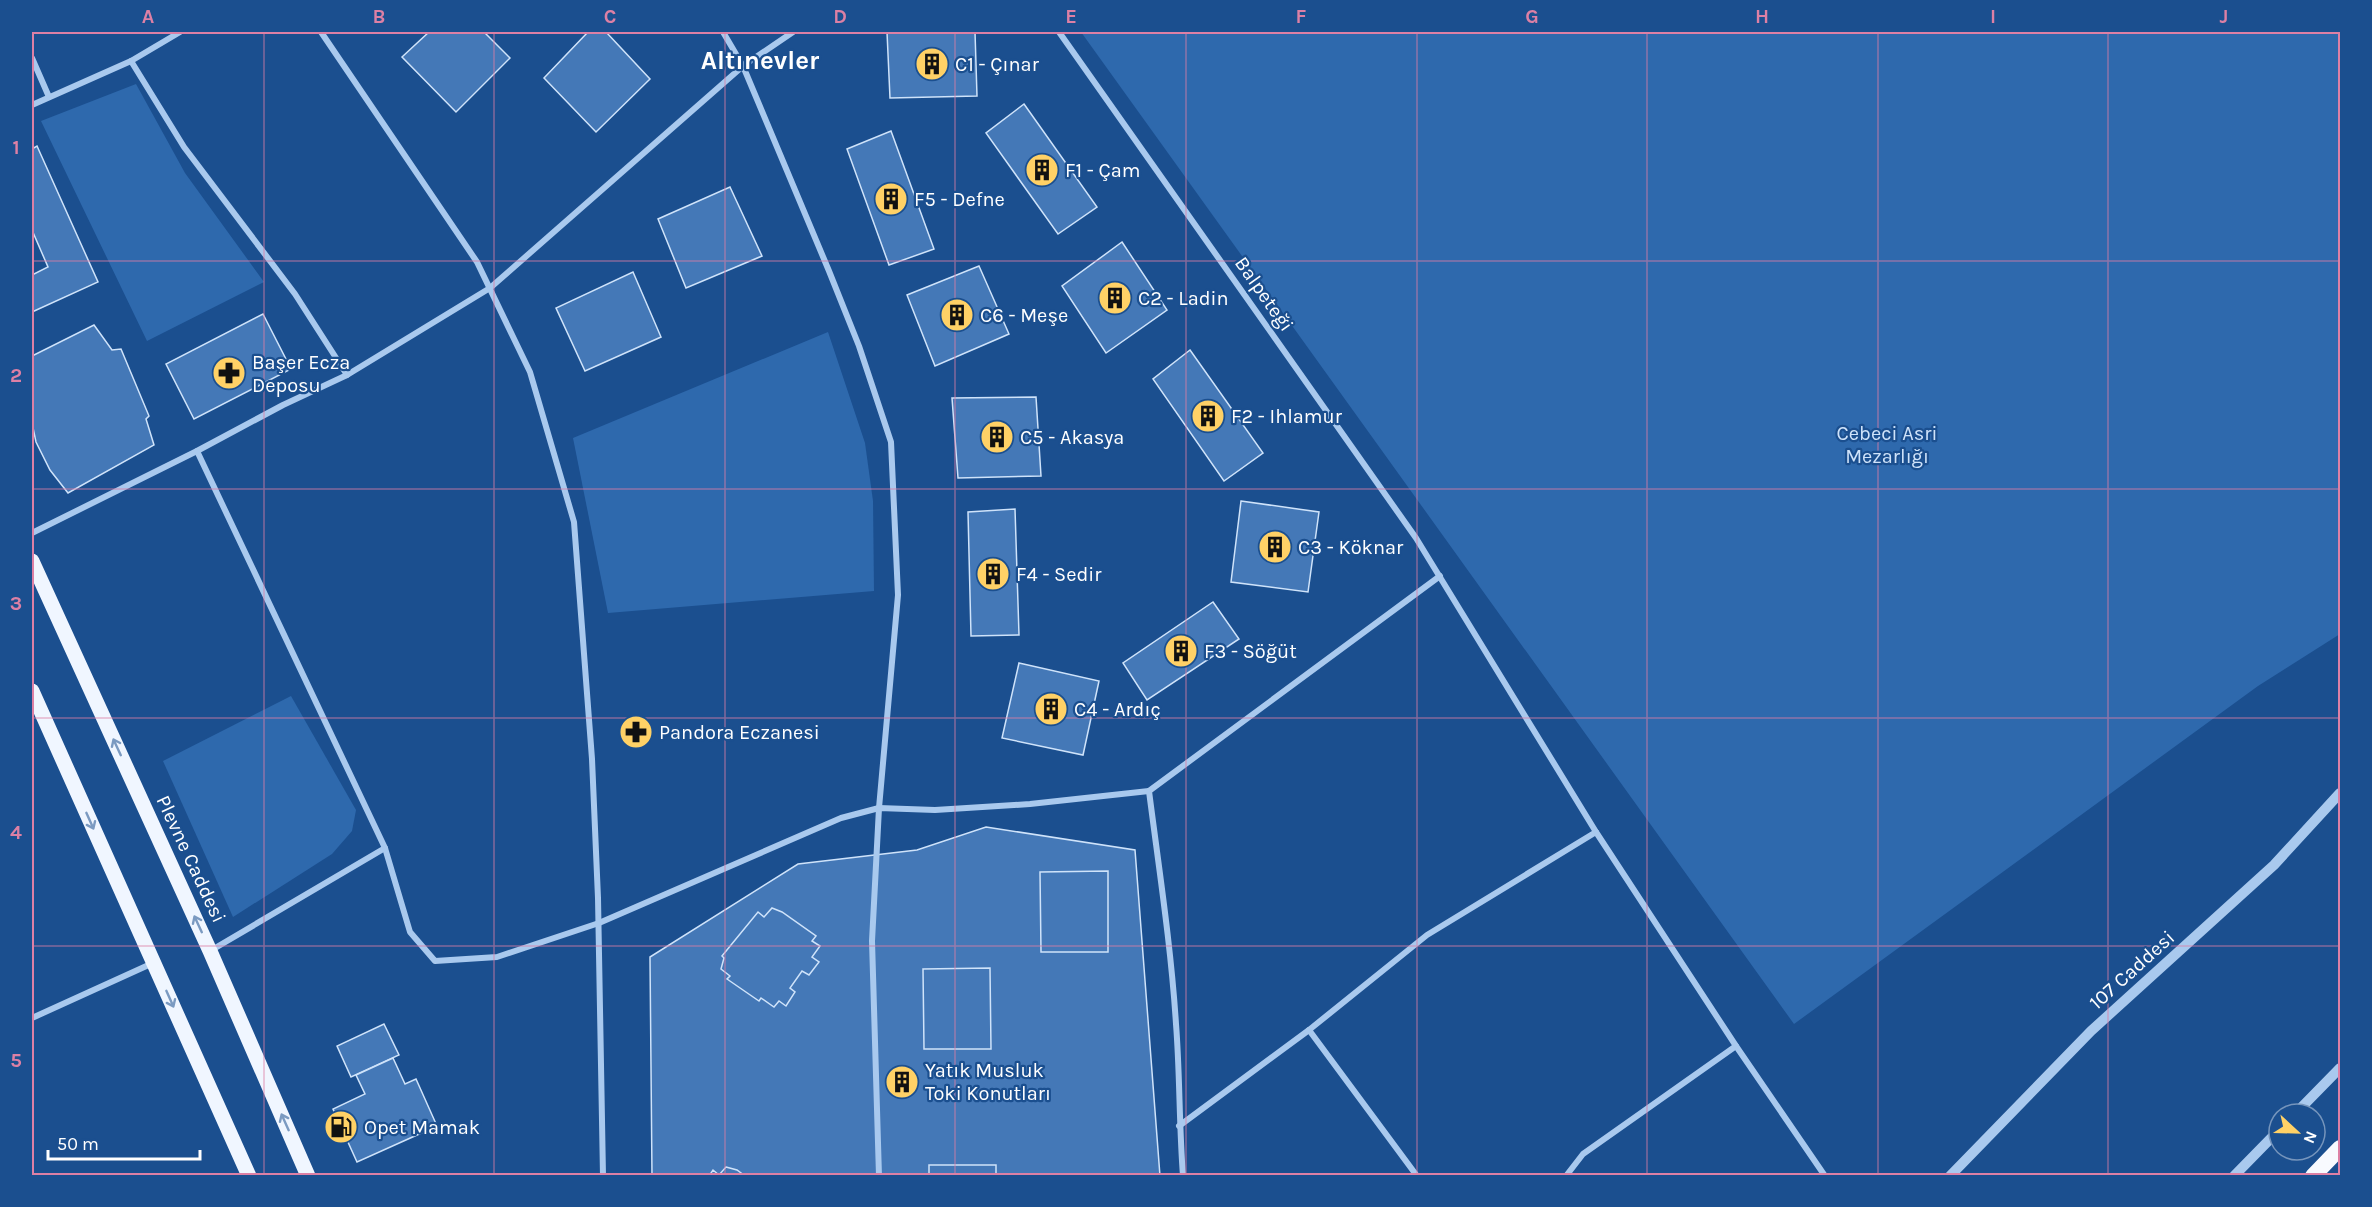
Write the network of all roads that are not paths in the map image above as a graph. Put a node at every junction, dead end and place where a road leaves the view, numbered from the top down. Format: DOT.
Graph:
graph roads {
  1 [pos="180,32"];
  2 [pos="321,32"];
  3 [pos="723,32"];
  4 [pos="793,32"];
  5 [pos="1059,32"];
  6 [pos="32,58"];
  7 [pos="131,61"];
  8 [pos="743,66"];
  9 [pos="49,97"];
  10 [pos="32,105"];
  11 [pos="490,288"];
  12 [pos="347,375"];
  13 [pos="197,451"];
  14 [pos="32,533"];
  15 [pos="32,561"];
  16 [pos="1440,576"];
  17 [pos="32,691"];
  18 [pos="1149,791"];
  19 [pos="2340,793"];
  20 [pos="879,808"];
  21 [pos="1596,832"];
  22 [pos="385,848"];
  23 [pos="598,923"];
  24 [pos="210,951"];
  25 [pos="153,963"];
  26 [pos="32,1018"];
  27 [pos="1309,1030"];
  28 [pos="1736,1046"];
  29 [pos="2340,1068"];
  30 [pos="2307,1102"];
  31 [pos="1179,1126"];
  32 [pos="2267,1142"];
  33 [pos="2340,1148"];
  34 [pos="249,1176"];
  35 [pos="308,1176"];
  36 [pos="603,1176"];
  37 [pos="879,1176"];
  38 [pos="1183,1176"];
  39 [pos="1417,1176"];
  40 [pos="1566,1176"];
  41 [pos="1825,1176"];
  42 [pos="1950,1176"];
  43 [pos="2234,1176"];
  44 [pos="2313,1176"];
  1 -- 7 [label="street"];
  2 -- 11 [label="street"];
  3 -- 8 [label="street"];
  4 -- 8 [label="street"];
  5 -- 16 [label="street, Balpeteği"];
  6 -- 9 [label="street"];
  7 -- 9 [label="street"];
  7 -- 12 [label="street"];
  8 -- 11 [label="street"];
  8 -- 20 [label="street"];
  9 -- 10 [label="street"];
  11 -- 12 [label="street"];
  11 -- 23 [label="street"];
  12 -- 13 [label="street"];
  13 -- 14 [label="street"];
  13 -- 22 [label="street"];
  24 -- 15 [label="main road, Plevne Caddesi, one-way"];
  16 -- 18 [label="street"];
  16 -- 21 [label="street, Balpeteği"];
  17 -- 25 [label="main road, one-way"];
  18 -- 20 [label="street"];
  18 -- 31 [label="street"];
  19 -- 42 [label="street, 107 Caddesi"];
  20 -- 23 [label="street"];
  20 -- 37 [label="street"];
  21 -- 27 [label="street"];
  21 -- 28 [label="street, Balpeteği"];
  22 -- 23 [label="street"];
  22 -- 24 [label="street"];
  23 -- 36 [label="street"];
  35 -- 24 [label="main road, Plevne Caddesi, one-way"];
  25 -- 26 [label="street"];
  25 -- 34 [label="main road, one-way"];
  27 -- 31 [label="street"];
  27 -- 39 [label="street"];
  28 -- 40 [label="street"];
  28 -- 41 [label="street, Balpeteği"];
  29 -- 30 [label="street"];
  31 -- 38 [label="street"];
  32 -- 43 [label="street"];
  33 -- 44 [label="highway"];
}
